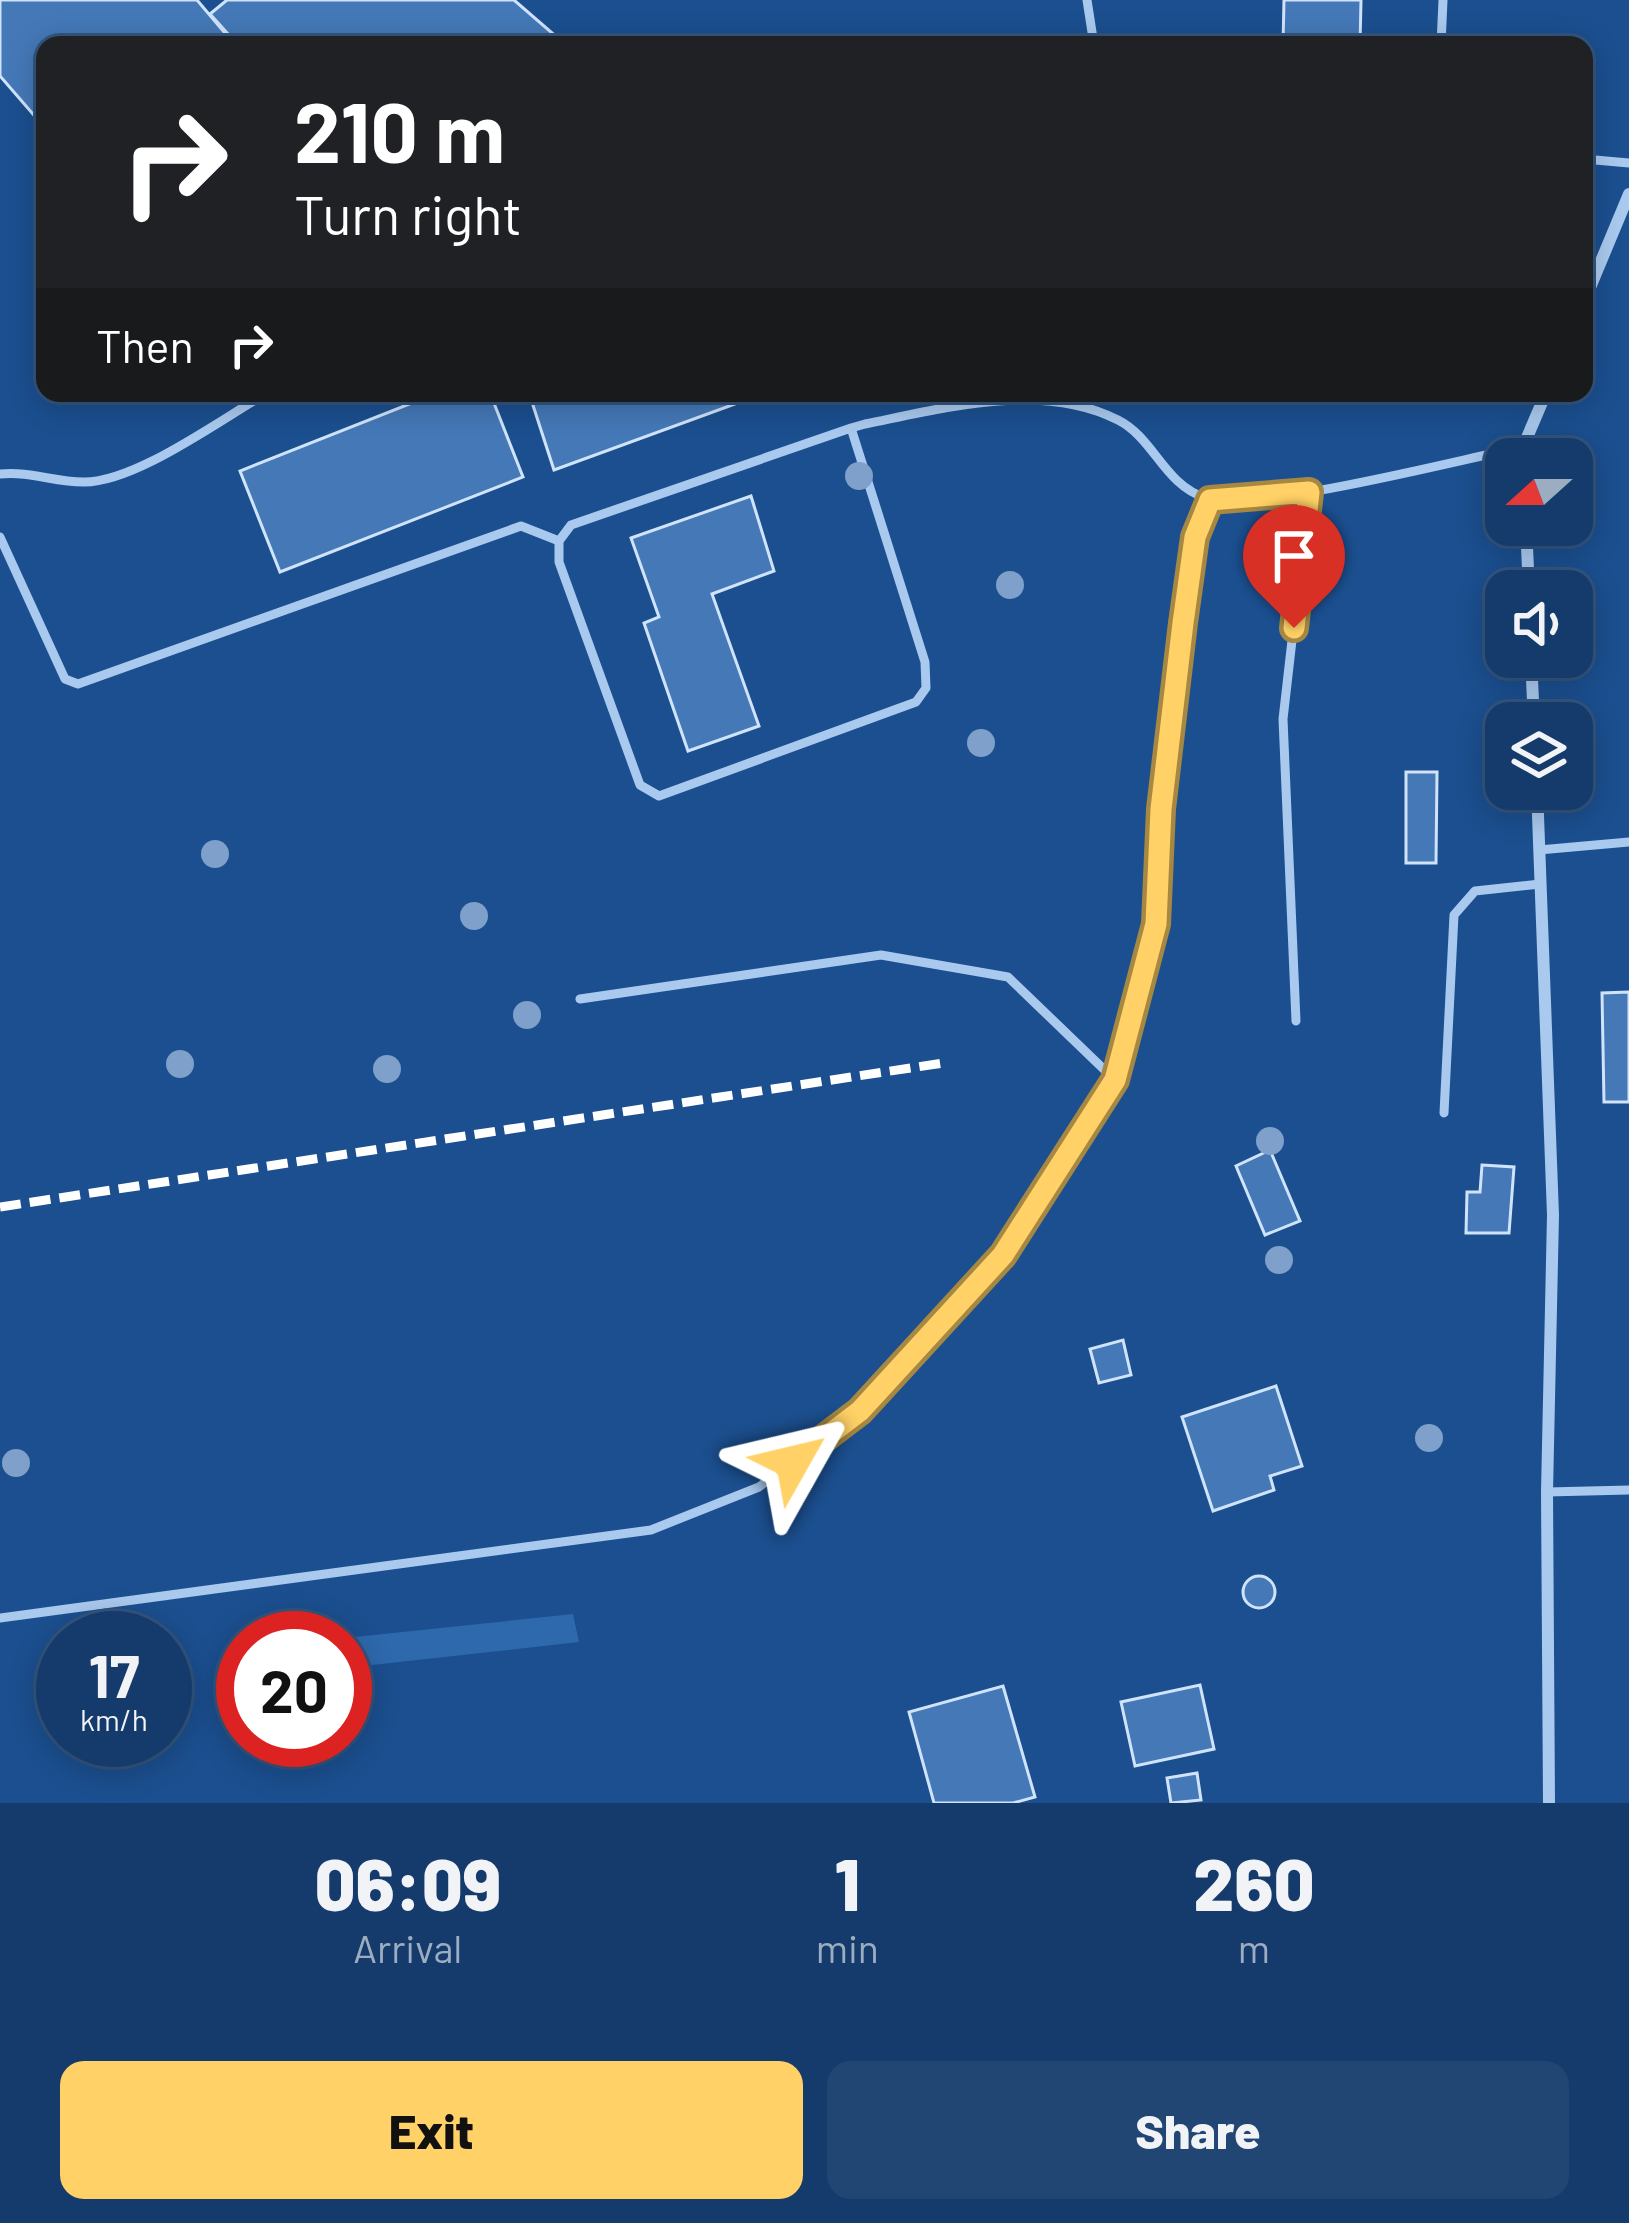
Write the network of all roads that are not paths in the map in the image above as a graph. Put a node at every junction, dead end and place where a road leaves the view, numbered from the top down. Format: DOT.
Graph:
graph roads {
  1 [pos="1087,0"];
  2 [pos="1443,0"];
  3 [pos="1093,36"];
  4 [pos="1441,36"];
  5 [pos="1593,160"];
  6 [pos="1629,163"];
  7 [pos="1629,194"];
  8 [pos="1593,280"];
  9 [pos="251,402"];
  10 [pos="1002,402"];
  11 [pos="1050,402"];
  12 [pos="1543,402"];
  13 [pos="851,428"];
  14 [pos="1530,438"];
  15 [pos="1485,460"];
  16 [pos="0,474"];
  17 [pos="1309,492"];
  18 [pos="1210,500"];
  19 [pos="0,537"];
  20 [pos="559,541"];
  21 [pos="1538,810"];
  22 [pos="1629,842"];
  23 [pos="1539,850"];
  24 [pos="1540,884"];
  25 [pos="580,999"];
  26 [pos="1296,1021"];
  27 [pos="1115,1080"];
  28 [pos="1444,1113"];
  29 [pos="1629,1490"];
  30 [pos="1547,1492"];
  31 [pos="0,1618"];
  32 [pos="1550,1803"];
  1 -- 3 [label="lane"];
  2 -- 4 [label="lane"];
  5 -- 6 [label="lane"];
  7 -- 8 [label="street"];
  9 -- 16 [label="lane"];
  10 -- 13 [label="lane"];
  11 -- 18 [label="lane"];
  12 -- 14 [label="street"];
  13 -- 20 [label="lane"];
  13 -- 20 [label="lane"];
  15 -- 17 [label="lane"];
  17 -- 18 [label="lane"];
  17 -- 26 [label="lane"];
  18 -- 27 [label="lane"];
  19 -- 20 [label="lane"];
  21 -- 23 [label="street"];
  22 -- 23 [label="lane"];
  23 -- 24 [label="street"];
  24 -- 28 [label="lane"];
  24 -- 30 [label="street"];
  25 -- 27 [label="lane"];
  27 -- 31 [label="lane"];
  29 -- 30 [label="lane"];
  30 -- 32 [label="street"];
}
